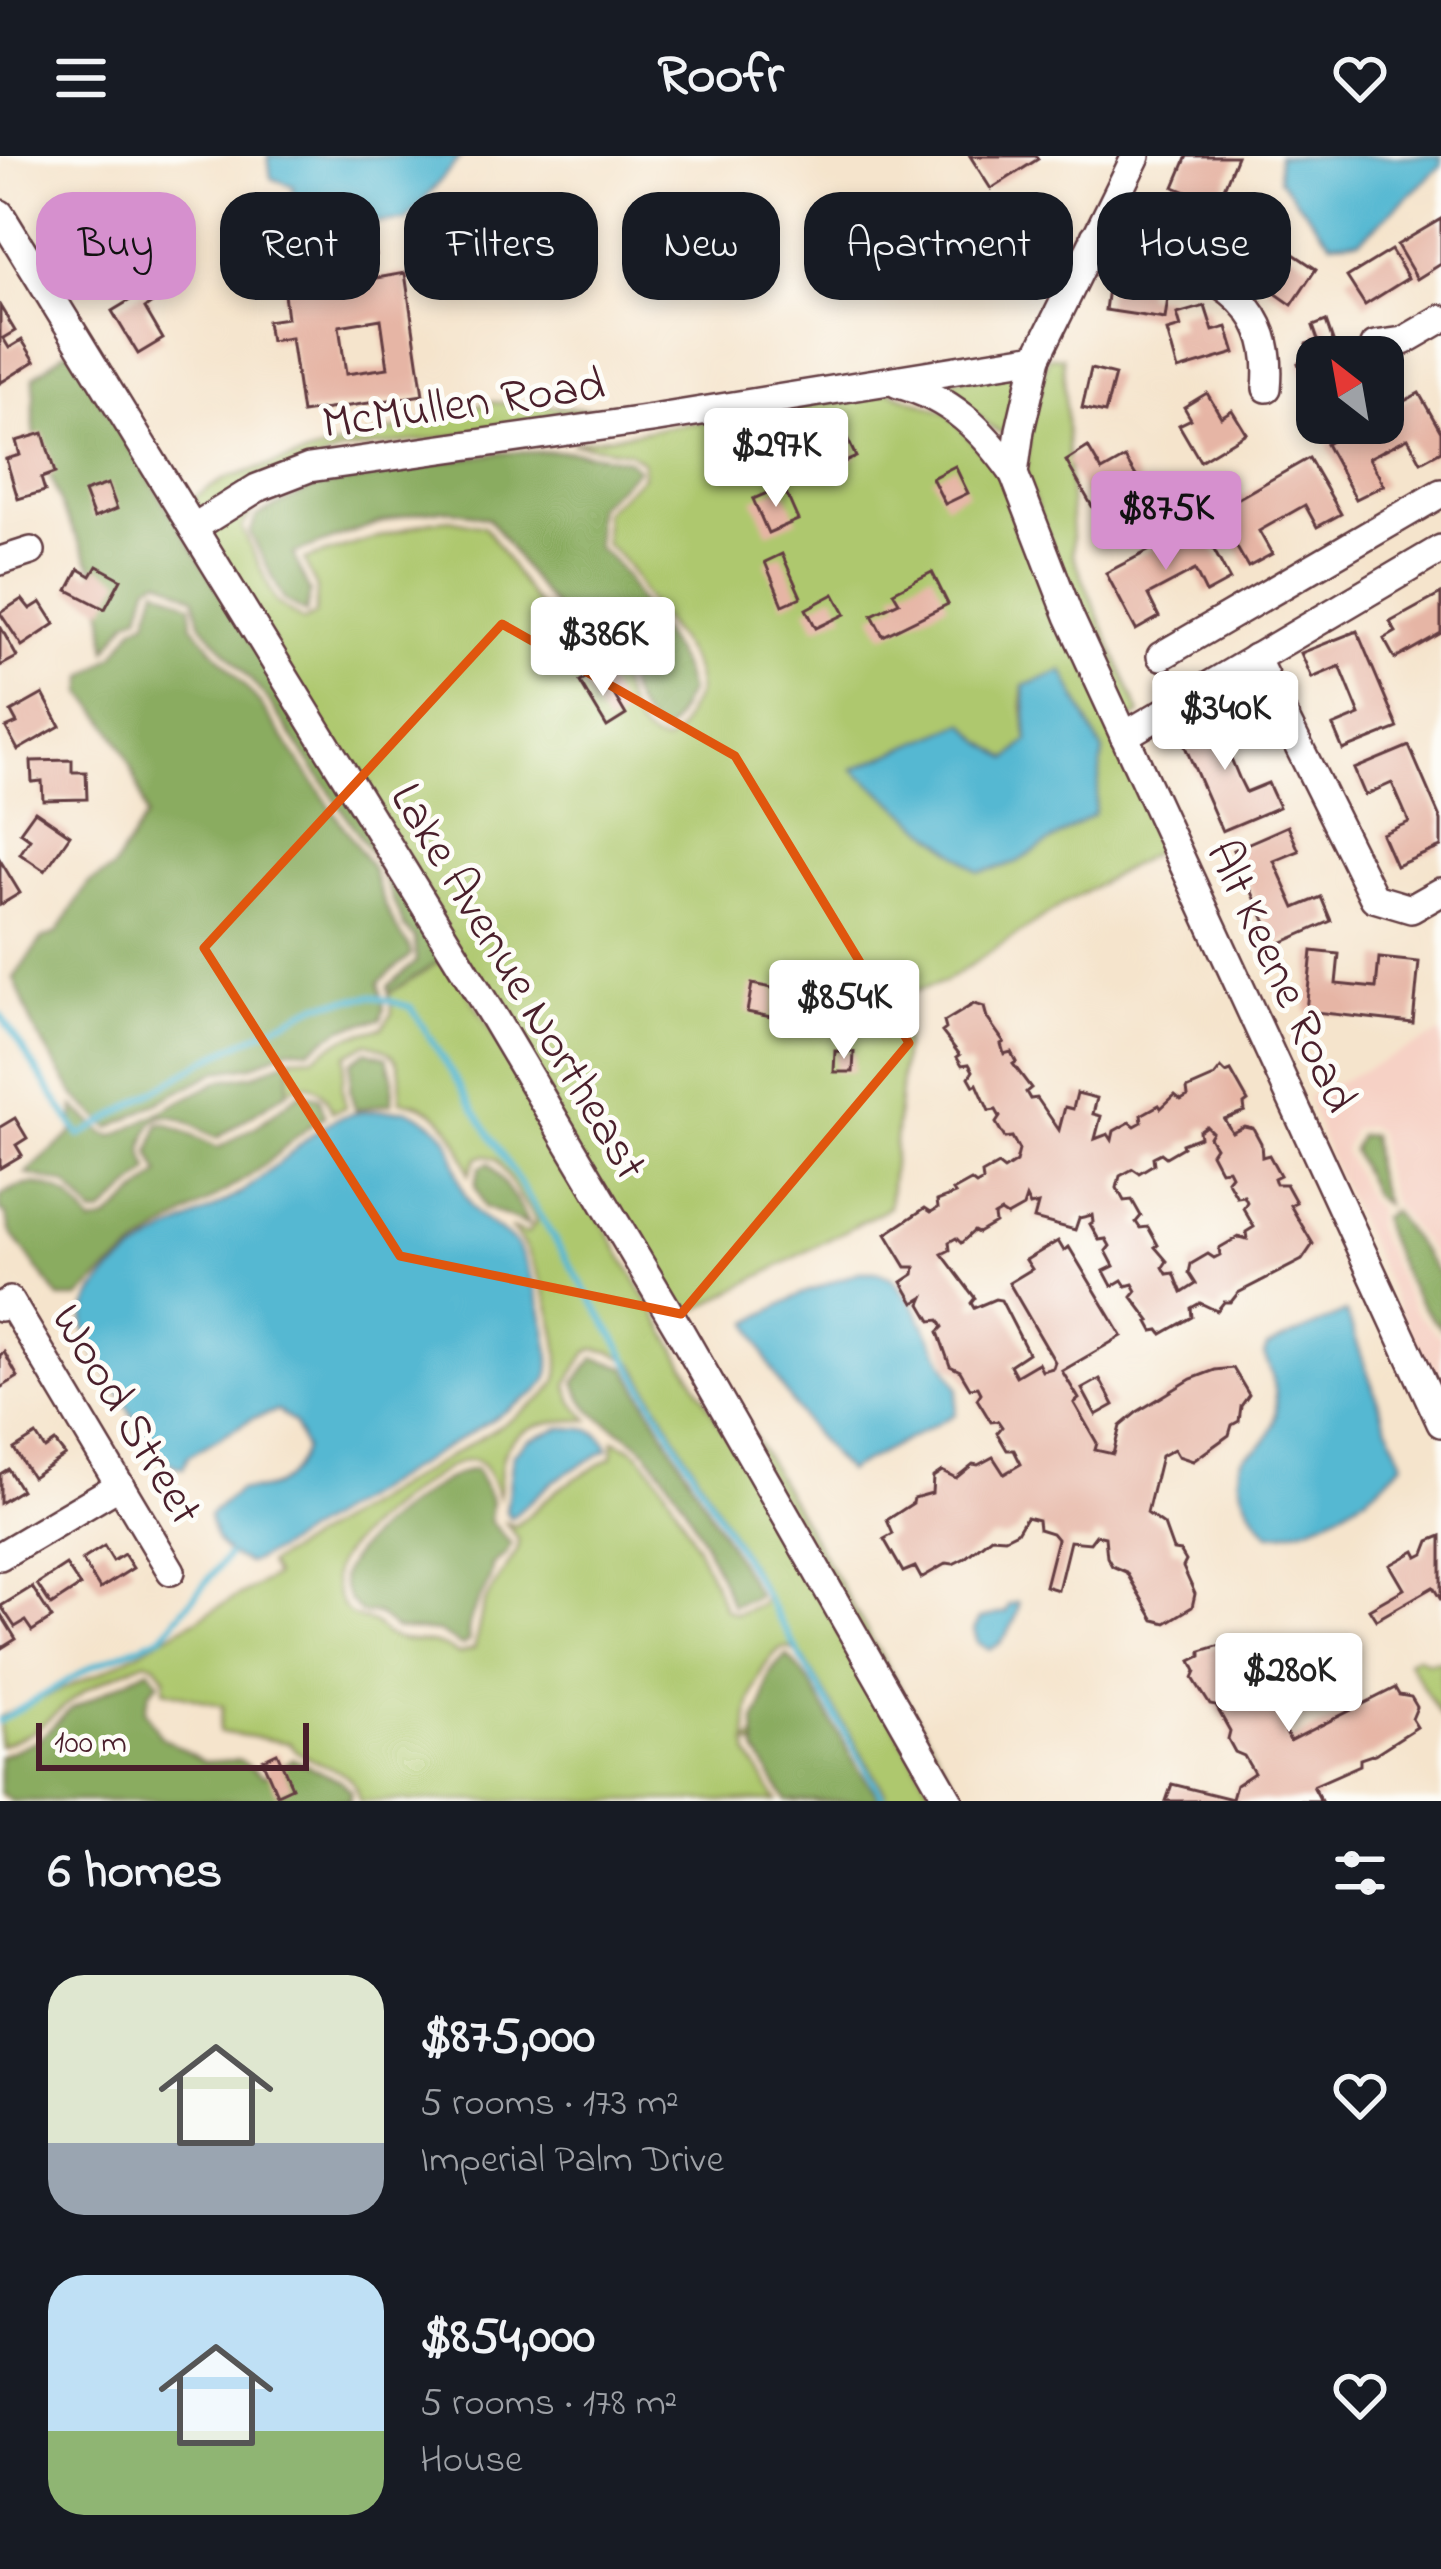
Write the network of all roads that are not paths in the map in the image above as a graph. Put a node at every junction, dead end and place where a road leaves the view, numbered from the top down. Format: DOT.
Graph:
graph roads {
  1 [pos="1136,156"];
  2 [pos="0,214"];
  3 [pos="1095,237"];
  4 [pos="1441,319"];
  5 [pos="1404,340"];
  6 [pos="1037,357"];
  7 [pos="889,381"];
  8 [pos="1268,388"];
  9 [pos="1014,474"];
  10 [pos="1441,493"];
  11 [pos="193,528"];
  12 [pos="1441,549"];
  13 [pos="31,551"];
  14 [pos="0,561"];
  15 [pos="1161,656"];
  16 [pos="1256,658"];
  17 [pos="1124,736"];
  18 [pos="1441,892"];
  19 [pos="5,1304"];
  20 [pos="1441,1423"];
  21 [pos="120,1485"];
  22 [pos="0,1556"];
  23 [pos="171,1571"];
  24 [pos="949,1801"];
  1 -- 3 [label="street"];
  2 -- 11 [label="street, Lake Avenue Northeast"];
  3 -- 6 [label="street"];
  3 -- 8 [label="street"];
  4 -- 5 [label="street"];
  6 -- 7 [label="street, McMullen Road"];
  6 -- 9 [label="street, Alt Keene Road"];
  7 -- 9 [label="street"];
  7 -- 11 [label="street, McMullen Road"];
  9 -- 17 [label="street, Alt Keene Road"];
  10 -- 15 [label="street"];
  11 -- 24 [label="street, Lake Avenue Northeast"];
  12 -- 16 [label="street"];
  13 -- 14 [label="street"];
  16 -- 17 [label="street"];
  16 -- 18 [label="street"];
  17 -- 20 [label="street, Alt Keene Road"];
  19 -- 21 [label="street, Wood Street"];
  21 -- 22 [label="street"];
  21 -- 23 [label="street, Wood Street"];
}
